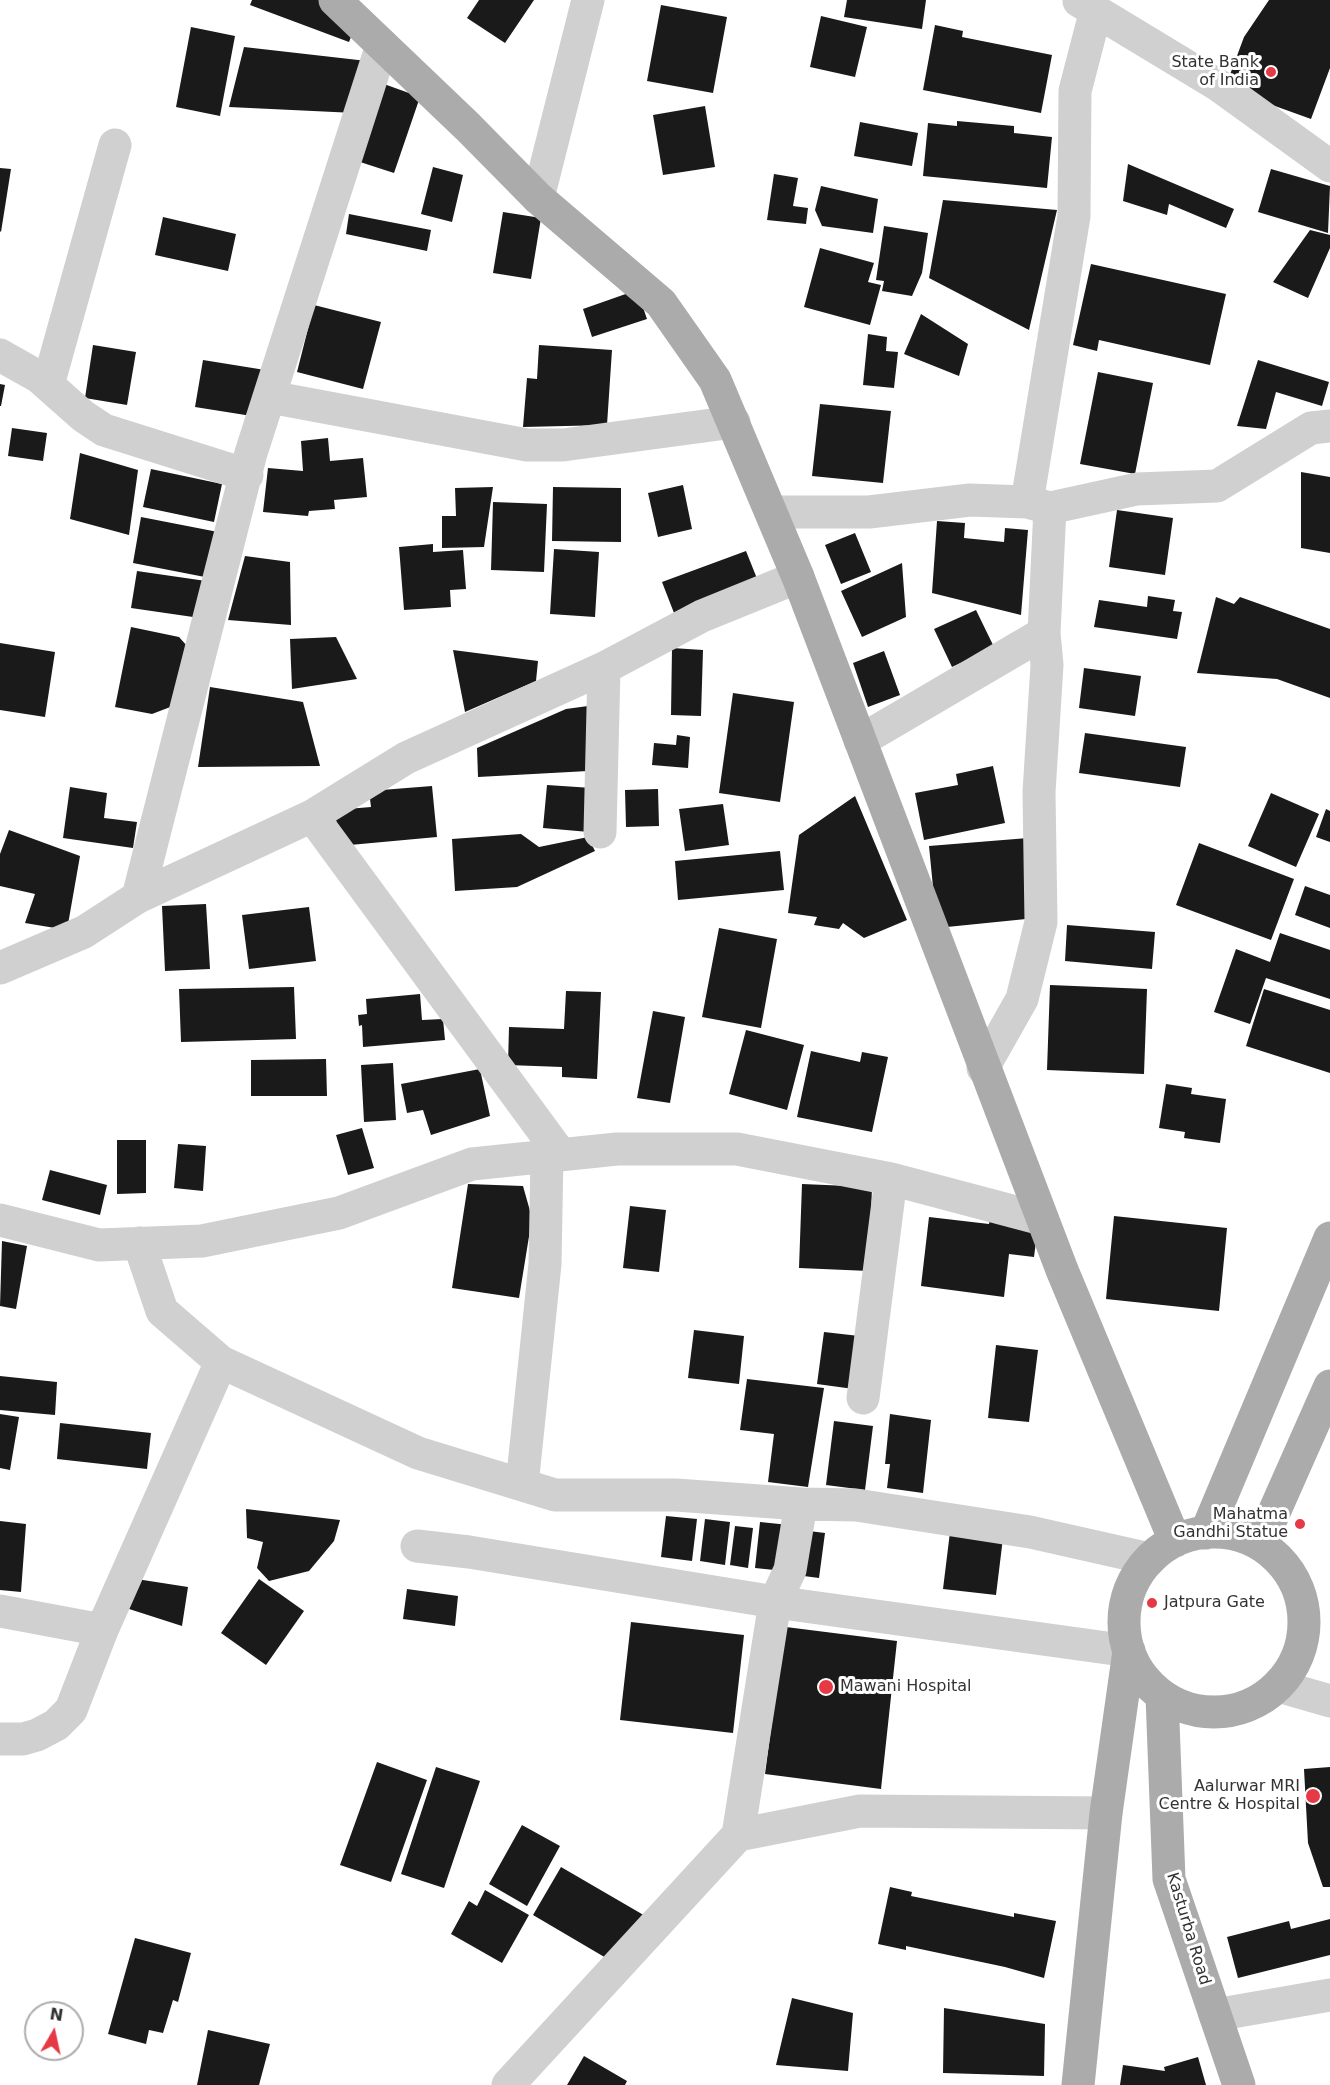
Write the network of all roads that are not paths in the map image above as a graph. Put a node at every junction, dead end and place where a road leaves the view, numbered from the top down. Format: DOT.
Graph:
graph roads {
  1 [pos="335,0"];
  2 [pos="588,0"];
  3 [pos="1086,5"];
  4 [pos="382,45"];
  5 [pos="116,145"];
  6 [pos="1330,166"];
  7 [pos="538,198"];
  8 [pos="0,354"];
  9 [pos="48,385"];
  10 [pos="270,397"];
  11 [pos="734,422"];
  12 [pos="1330,426"];
  13 [pos="247,475"];
  14 [pos="1038,506"];
  15 [pos="772,512"];
  16 [pos="798,577"];
  17 [pos="1044,633"];
  18 [pos="604,668"];
  19 [pos="860,741"];
  20 [pos="312,816"];
  21 [pos="600,832"];
  22 [pos="138,897"];
  23 [pos="0,968"];
  24 [pos="983,1068"];
  25 [pos="554,1155"];
  26 [pos="891,1179"];
  27 [pos="1042,1219"];
  28 [pos="0,1220"];
  29 [pos="1330,1238"];
  30 [pos="139,1244"];
  31 [pos="220,1362"];
  32 [pos="1330,1386"];
  33 [pos="863,1398"];
  34 [pos="522,1485"];
  35 [pos="801,1504"];
  36 [pos="1177,1544"];
  37 [pos="1260,1544"];
  38 [pos="417,1546"];
  39 [pos="775,1602"];
  40 [pos="0,1611"];
  41 [pos="102,1630"];
  42 [pos="1129,1651"];
  43 [pos="1278,1686"];
  44 [pos="1162,1696"];
  45 [pos="1330,1701"];
  46 [pos="0,1739"];
  47 [pos="1106,1813"];
  48 [pos="738,1835"];
  49 [pos="1330,1995"];
  50 [pos="1215,2015"];
  51 [pos="508,2085"];
  52 [pos="1078,2085"];
  53 [pos="1239,2085"];
  1 -- 4 [label="main road"];
  2 -- 7 [label="street"];
  3 -- 6 [label="street"];
  3 -- 14 [label="street"];
  4 -- 7 [label="main road"];
  4 -- 10 [label="street"];
  5 -- 9 [label="street"];
  7 -- 11 [label="main road"];
  8 -- 9 [label="street"];
  9 -- 13 [label="street"];
  10 -- 11 [label="street"];
  10 -- 13 [label="street"];
  11 -- 15 [label="main road"];
  12 -- 14 [label="street"];
  13 -- 22 [label="street"];
  14 -- 15 [label="street"];
  14 -- 17 [label="street"];
  15 -- 16 [label="main road"];
  16 -- 18 [label="street"];
  16 -- 19 [label="main road"];
  17 -- 19 [label="street"];
  17 -- 24 [label="street"];
  18 -- 20 [label="street"];
  18 -- 21 [label="street"];
  19 -- 24 [label="main road"];
  20 -- 22 [label="street"];
  20 -- 25 [label="street"];
  22 -- 23 [label="street"];
  24 -- 27 [label="main road"];
  25 -- 26 [label="street"];
  25 -- 30 [label="street"];
  25 -- 34 [label="street"];
  26 -- 27 [label="street"];
  26 -- 33 [label="street"];
  27 -- 36 [label="main road"];
  28 -- 30 [label="street"];
  29 -- 36 [label="main road"];
  30 -- 31 [label="street"];
  31 -- 34 [label="street"];
  31 -- 41 [label="street"];
  32 -- 37 [label="main road"];
  34 -- 35 [label="street"];
  35 -- 36 [label="street"];
  35 -- 39 [label="street"];
  36 -- 37 [label="main road"];
  36 -- 42 [label="main road"];
  37 -- 43 [label="main road"];
  38 -- 39 [label="street"];
  39 -- 42 [label="street"];
  39 -- 48 [label="street"];
  40 -- 41 [label="street"];
  41 -- 46 [label="street"];
  42 -- 44 [label="main road"];
  42 -- 47 [label="main road"];
  43 -- 44 [label="main road"];
  43 -- 45 [label="street"];
  44 -- 50 [label="main road, Kasturba Road"];
  47 -- 48 [label="street"];
  47 -- 52 [label="main road"];
  48 -- 51 [label="street"];
  49 -- 50 [label="street"];
  50 -- 53 [label="main road, Kasturba Road"];
}
